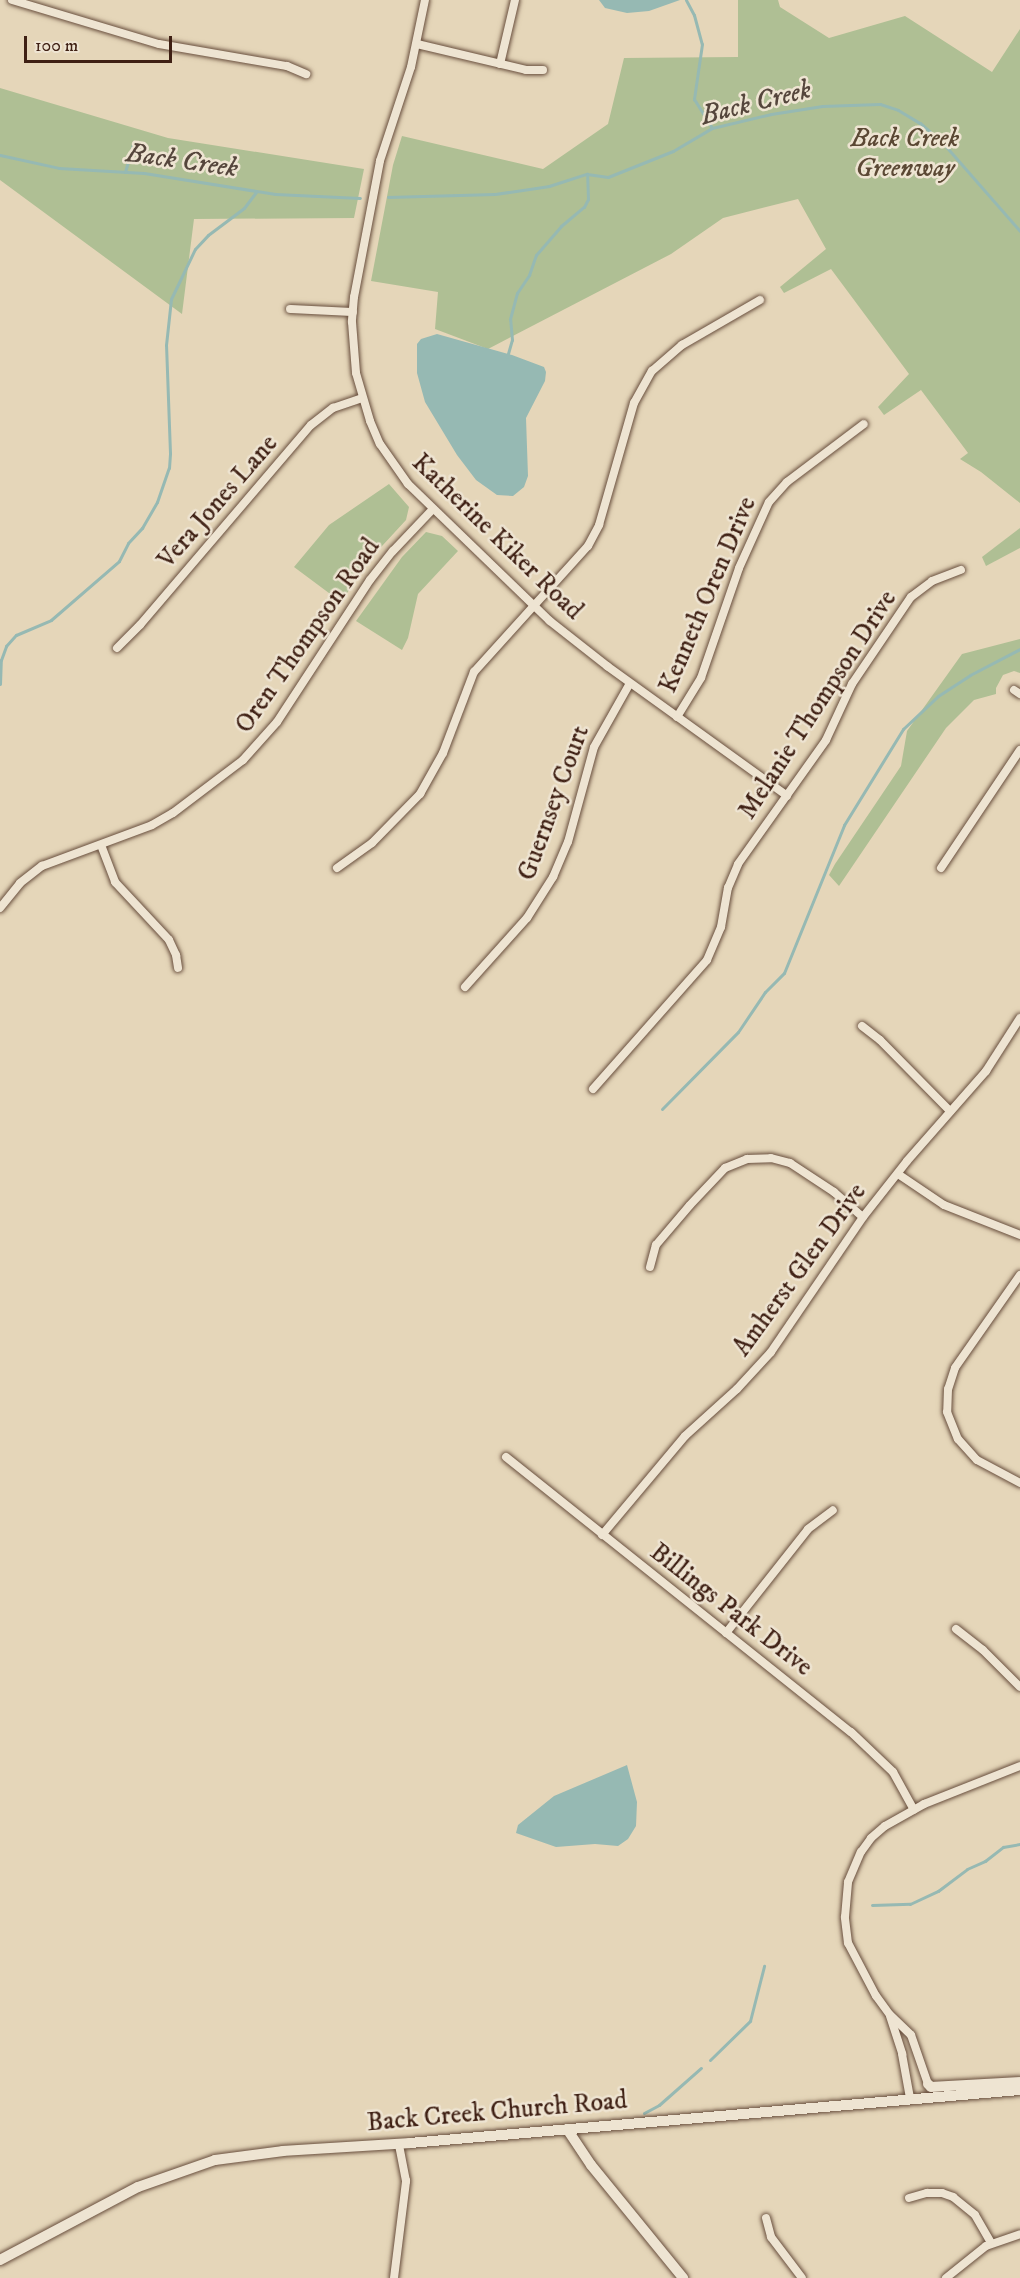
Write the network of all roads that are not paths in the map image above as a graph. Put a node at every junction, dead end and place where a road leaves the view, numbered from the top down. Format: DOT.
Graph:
graph roads {
  1 [pos="12,0"];
  2 [pos="425,0"];
  3 [pos="515,0"];
  4 [pos="417,44"];
  5 [pos="500,64"];
  6 [pos="543,70"];
  7 [pos="306,74"];
  8 [pos="760,300"];
  9 [pos="290,309"];
  10 [pos="353,312"];
  11 [pos="362,398"];
  12 [pos="864,424"];
  13 [pos="433,509"];
  14 [pos="961,570"];
  15 [pos="533,605"];
  16 [pos="117,648"];
  17 [pos="630,683"];
  18 [pos="677,717"];
  19 [pos="1020,750"];
  20 [pos="787,796"];
  21 [pos="101,845"];
  22 [pos="337,868"];
  23 [pos="941,868"];
  24 [pos="0,908"];
  25 [pos="178,968"];
  26 [pos="465,987"];
  27 [pos="1020,1018"];
  28 [pos="862,1026"];
  29 [pos="593,1089"];
  30 [pos="950,1111"];
  31 [pos="898,1174"];
  32 [pos="863,1217"];
  33 [pos="1020,1235"];
  34 [pos="650,1267"];
  35 [pos="1020,1275"];
  36 [pos="506,1457"];
  37 [pos="1020,1483"];
  38 [pos="833,1510"];
  39 [pos="602,1535"];
  40 [pos="956,1629"];
  41 [pos="726,1633"];
  42 [pos="1020,1687"];
  43 [pos="1020,1766"];
  44 [pos="914,1810"];
  45 [pos="890,2015"];
  46 [pos="1020,2082"];
  47 [pos="928,2084"];
  48 [pos="1020,2090"];
  49 [pos="910,2098"];
  50 [pos="567,2129"];
  51 [pos="399,2144"];
  52 [pos="909,2198"];
  53 [pos="766,2218"];
  54 [pos="1020,2234"];
  55 [pos="991,2243"];
  56 [pos="0,2260"];
  57 [pos="394,2278"];
  58 [pos="683,2278"];
  59 [pos="802,2278"];
  60 [pos="946,2278"];
  1 -- 7 [label="street"];
  2 -- 4 [label="street, Katherine Kiker Road"];
  3 -- 5 [label="street"];
  4 -- 5 [label="street"];
  4 -- 10 [label="street, Katherine Kiker Road"];
  5 -- 6 [label="street"];
  8 -- 15 [label="street"];
  9 -- 10 [label="street"];
  10 -- 11 [label="street, Katherine Kiker Road"];
  11 -- 13 [label="street, Katherine Kiker Road"];
  11 -- 16 [label="street, Vera Jones Lane"];
  12 -- 18 [label="street, Kenneth Oren Drive"];
  13 -- 15 [label="street, Katherine Kiker Road"];
  13 -- 21 [label="street, Oren Thompson Road"];
  14 -- 20 [label="street, Melanie Thompson Drive"];
  15 -- 17 [label="street, Katherine Kiker Road"];
  15 -- 22 [label="street"];
  17 -- 18 [label="street, Katherine Kiker Road"];
  17 -- 26 [label="street, Guernsey Court"];
  18 -- 20 [label="street, Katherine Kiker Road"];
  19 -- 23 [label="street"];
  20 -- 29 [label="street, Melanie Thompson Drive"];
  21 -- 24 [label="street, Oren Thompson Road"];
  21 -- 25 [label="street"];
  27 -- 30 [label="street, Amherst Glen Drive"];
  28 -- 30 [label="street"];
  30 -- 31 [label="street, Amherst Glen Drive"];
  31 -- 32 [label="street, Amherst Glen Drive"];
  31 -- 33 [label="street"];
  32 -- 34 [label="street"];
  32 -- 39 [label="street, Amherst Glen Drive"];
  35 -- 37 [label="street"];
  36 -- 39 [label="street, Billings Park Drive"];
  38 -- 41 [label="street"];
  39 -- 41 [label="street, Billings Park Drive"];
  40 -- 42 [label="street"];
  41 -- 44 [label="street, Billings Park Drive"];
  43 -- 44 [label="street"];
  44 -- 45 [label="street"];
  45 -- 47 [label="street"];
  45 -- 49 [label="street"];
  46 -- 47 [label="street"];
  48 -- 49 [label="street, Back Creek Church Road"];
  49 -- 50 [label="street, Back Creek Church Road"];
  50 -- 51 [label="street, Back Creek Church Road"];
  50 -- 58 [label="street"];
  51 -- 56 [label="street, Back Creek Church Road"];
  51 -- 57 [label="street"];
  52 -- 55 [label="street"];
  53 -- 59 [label="street"];
  54 -- 55 [label="street"];
  55 -- 60 [label="street"];
}
